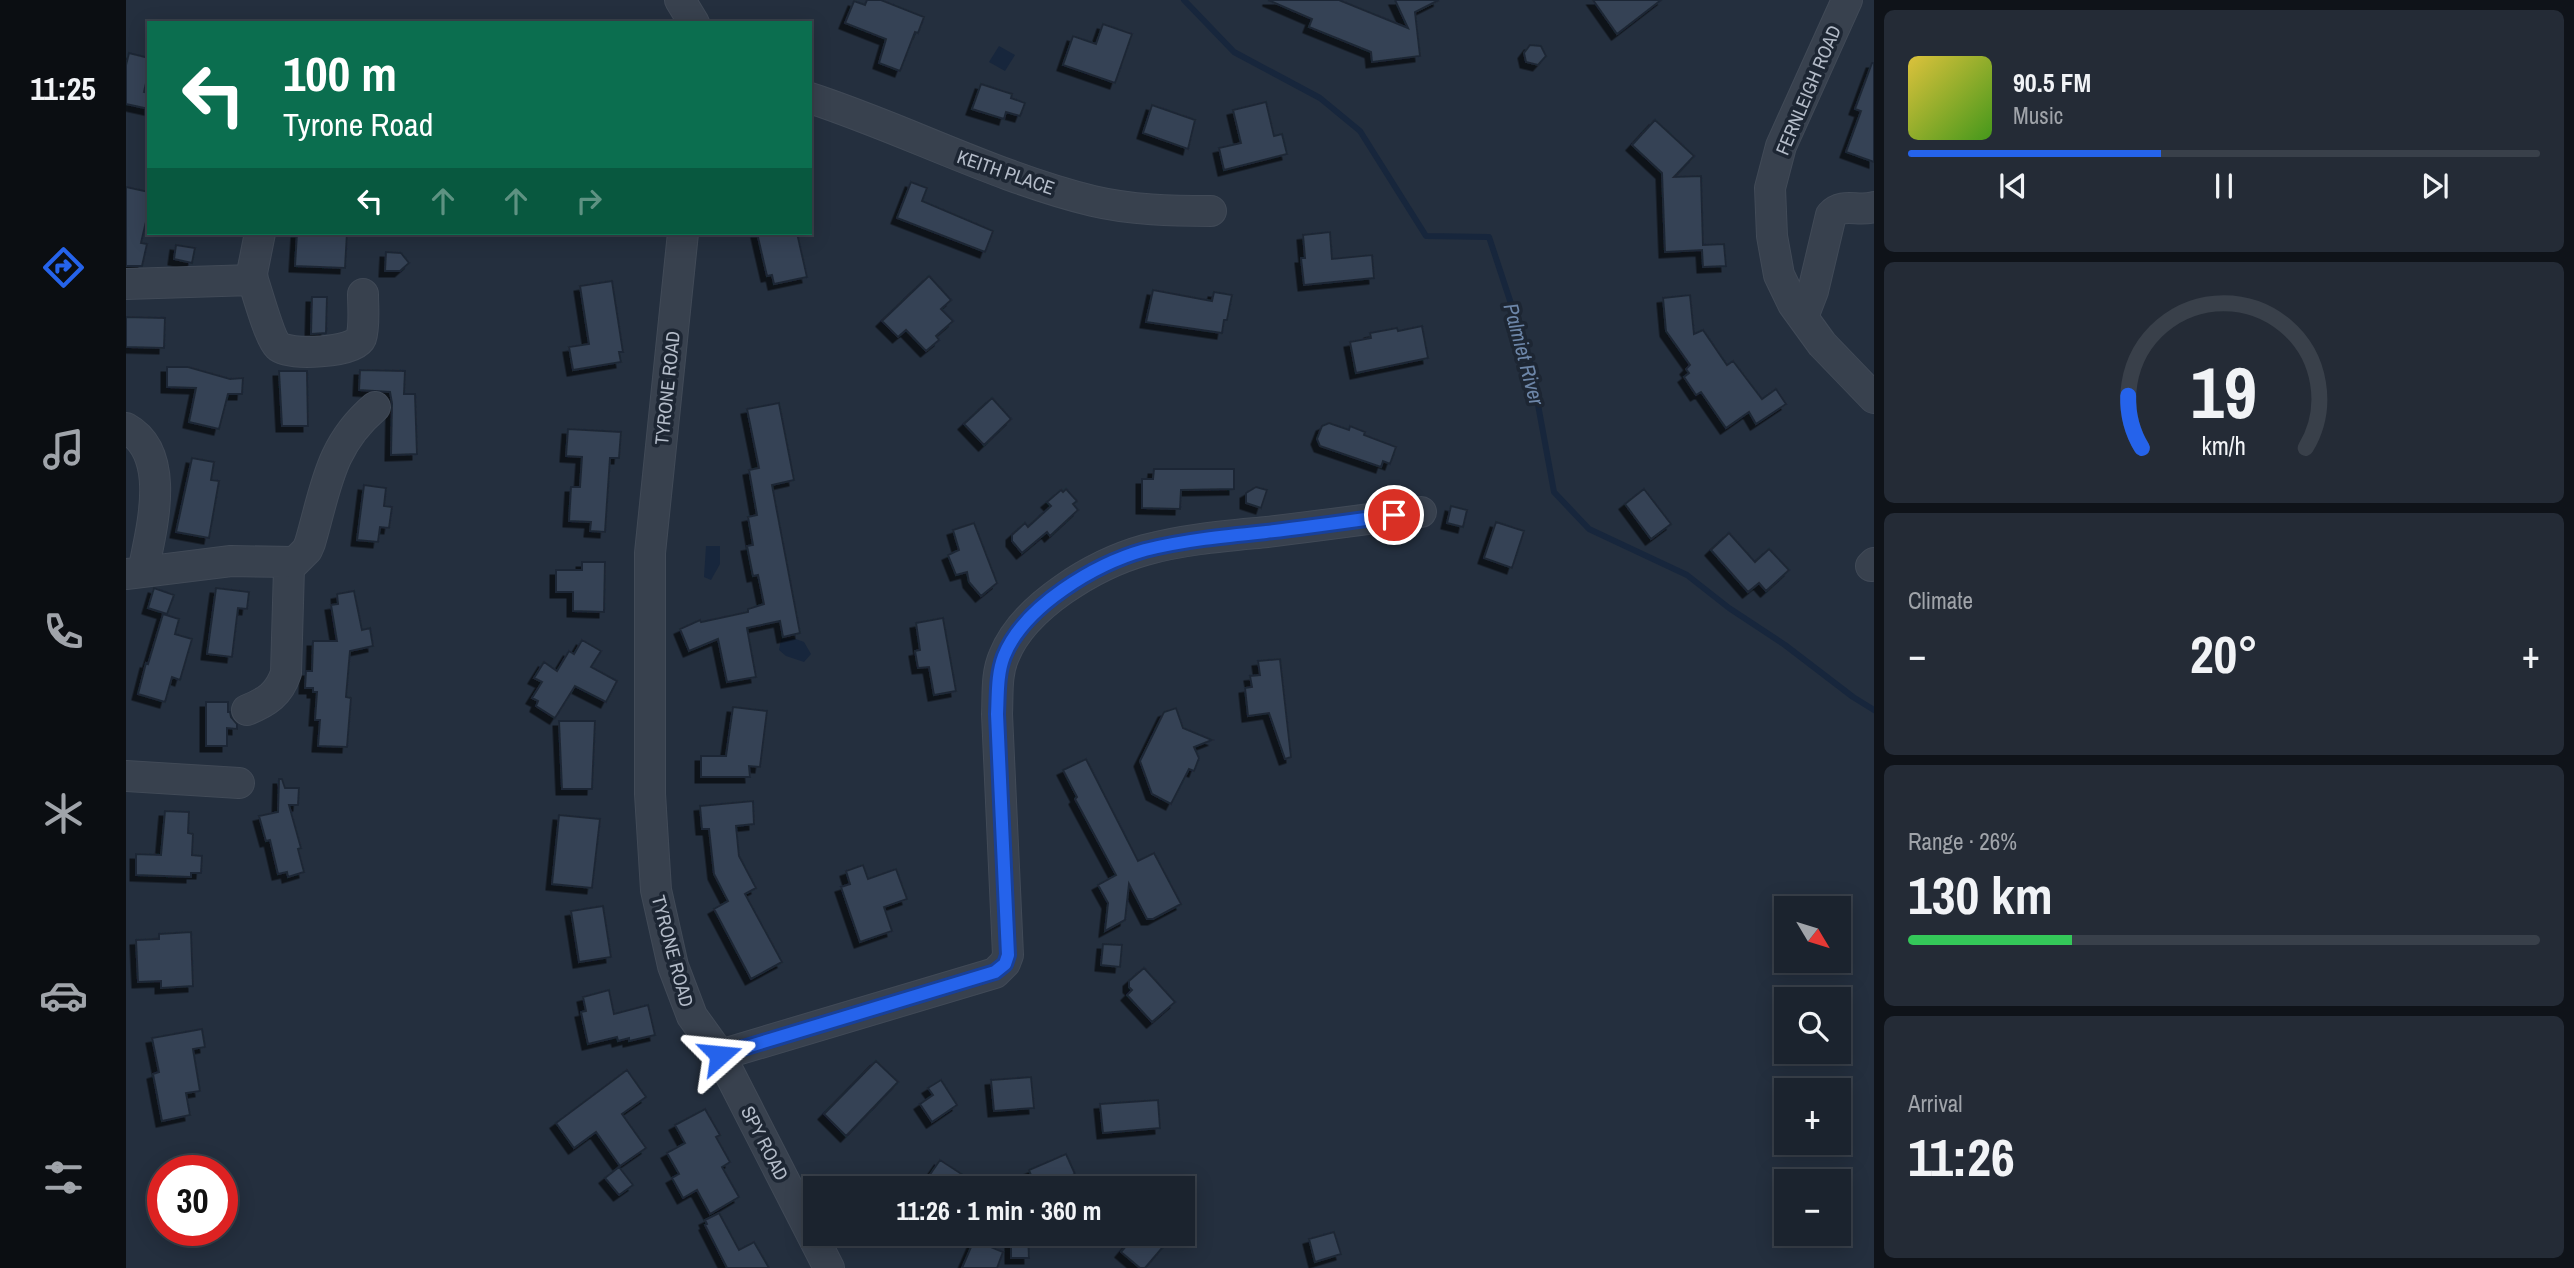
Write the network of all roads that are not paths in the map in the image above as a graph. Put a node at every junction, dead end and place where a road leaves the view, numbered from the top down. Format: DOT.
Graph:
graph roads {
  1 [pos="680,0"];
  2 [pos="1847,0"];
  3 [pos="693,21"];
  4 [pos="812,99"];
  5 [pos="1874,207"];
  6 [pos="1211,211"];
  7 [pos="260,235"];
  8 [pos="683,235"];
  9 [pos="253,280"];
  10 [pos="126,284"];
  11 [pos="363,294"];
  12 [pos="1803,317"];
  13 [pos="1874,398"];
  14 [pos="375,407"];
  15 [pos="126,428"];
  16 [pos="1421,512"];
  17 [pos="292,562"];
  18 [pos="134,573"];
  19 [pos="247,710"];
  20 [pos="126,776"];
  21 [pos="239,783"];
  22 [pos="720,1055"];
  23 [pos="829,1268"];
  1 -- 3 [label="street"];
  2 -- 12 [label="street, FERNLEIGH ROAD"];
  4 -- 6 [label="street, KEITH PLACE"];
  5 -- 12 [label="street"];
  7 -- 9 [label="street"];
  8 -- 22 [label="street, TYRONE ROAD"];
  9 -- 10 [label="street"];
  9 -- 11 [label="street"];
  12 -- 13 [label="street, FERNLEIGH ROAD"];
  14 -- 17 [label="street"];
  15 -- 18 [label="street"];
  16 -- 22 [label="street"];
  17 -- 18 [label="street"];
  17 -- 19 [label="street"];
  20 -- 21 [label="street"];
  22 -- 23 [label="street, SPY ROAD"];
}
